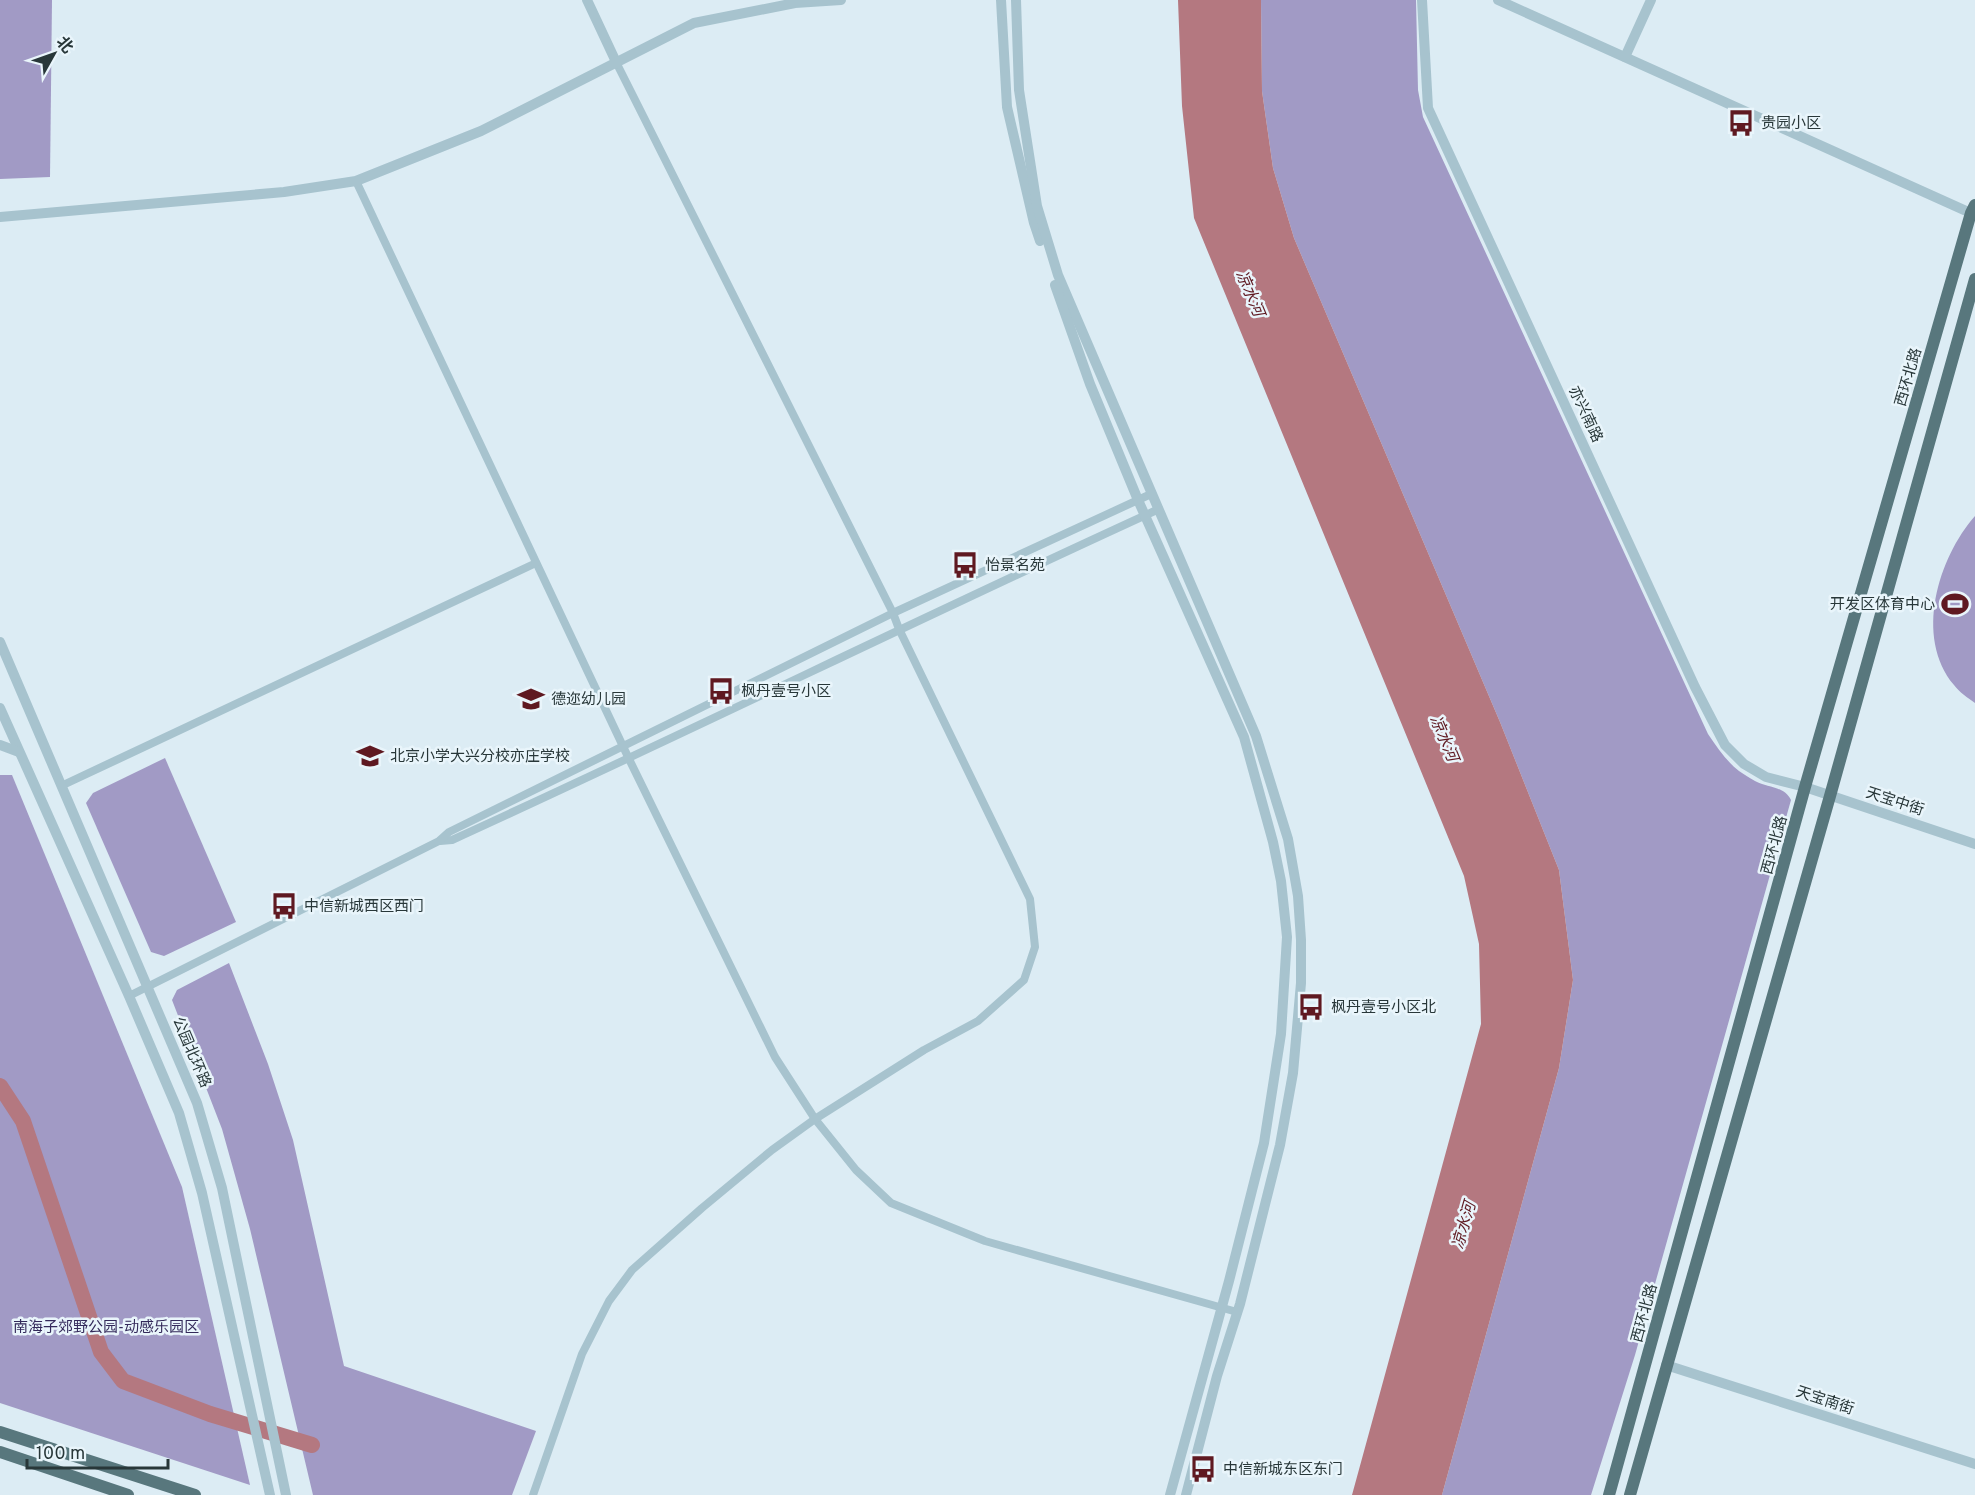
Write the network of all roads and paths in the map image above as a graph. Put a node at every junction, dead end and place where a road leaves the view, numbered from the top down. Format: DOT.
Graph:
graph roads {
  1 [pos="587,0"];
  2 [pos="841,0"];
  3 [pos="1001,0"];
  4 [pos="1016,0"];
  5 [pos="1422,0"];
  6 [pos="1498,0"];
  7 [pos="1651,0"];
  8 [pos="1625,57"];
  9 [pos="616,64"];
  10 [pos="356,181"];
  11 [pos="1974,211"];
  12 [pos="0,217"];
  13 [pos="1975,279"];
  14 [pos="1151,494"];
  15 [pos="1138,500"];
  16 [pos="1159,509"];
  17 [pos="1146,515"];
  18 [pos="536,563"];
  19 [pos="892,613"];
  20 [pos="899,629"];
  21 [pos="0,642"];
  22 [pos="0,708"];
  23 [pos="0,745"];
  24 [pos="623,747"];
  25 [pos="20,752"];
  26 [pos="629,759"];
  27 [pos="61,786"];
  28 [pos="1805,787"];
  29 [pos="1830,796"];
  30 [pos="439,841"];
  31 [pos="1975,844"];
  32 [pos="148,987"];
  33 [pos="129,996"];
  34 [pos="815,1119"];
  35 [pos="1221,1307"];
  36 [pos="1237,1312"];
  37 [pos="1666,1365"];
  38 [pos="0,1432"];
  39 [pos="0,1452"];
  40 [pos="1975,1464"];
  41 [pos="129,1495"];
  42 [pos="195,1495"];
  43 [pos="270,1495"];
  44 [pos="286,1495"];
  45 [pos="533,1495"];
  46 [pos="1170,1495"];
  47 [pos="1186,1495"];
  48 [pos="1609,1495"];
  49 [pos="1629,1495"];
  1 -- 9 [label="street"];
  2 -- 9 [label="street"];
  3 -- 15 [label="street"];
  4 -- 14 [label="street"];
  5 -- 28 [label="street, 亦兴南路"];
  6 -- 8 [label="street"];
  7 -- 8 [label="street"];
  8 -- 11 [label="street"];
  9 -- 10 [label="street"];
  9 -- 19 [label="street"];
  10 -- 12 [label="street"];
  10 -- 18 [label="street"];
  11 -- 28 [label="main road, 西环北路"];
  13 -- 29 [label="main road"];
  14 -- 15 [label="street"];
  14 -- 16 [label="street"];
  15 -- 17 [label="street"];
  15 -- 19 [label="street"];
  16 -- 17 [label="street"];
  16 -- 36 [label="street"];
  17 -- 20 [label="street"];
  17 -- 35 [label="street"];
  18 -- 24 [label="street"];
  18 -- 27 [label="street"];
  19 -- 20 [label="street"];
  19 -- 24 [label="street"];
  20 -- 26 [label="street"];
  20 -- 34 [label="street"];
  21 -- 27 [label="street, 公园北环路"];
  22 -- 25 [label="street"];
  23 -- 25 [label="street"];
  24 -- 26 [label="street"];
  24 -- 30 [label="street"];
  25 -- 33 [label="street"];
  26 -- 30 [label="street"];
  26 -- 34 [label="street"];
  27 -- 32 [label="street, 公园北环路"];
  28 -- 29 [label="street, 天宝中街"];
  28 -- 48 [label="main road, 西环北路"];
  29 -- 31 [label="street, 天宝中街"];
  29 -- 37 [label="main road"];
  30 -- 32 [label="street"];
  32 -- 33 [label="street"];
  32 -- 44 [label="street, 公园北环路"];
  33 -- 43 [label="street"];
  34 -- 35 [label="street"];
  34 -- 45 [label="street"];
  35 -- 36 [label="street"];
  35 -- 46 [label="street"];
  36 -- 47 [label="street"];
  37 -- 40 [label="street, 天宝南街"];
  37 -- 49 [label="main road"];
  38 -- 42 [label="main road"];
  39 -- 41 [label="main road"];
}
